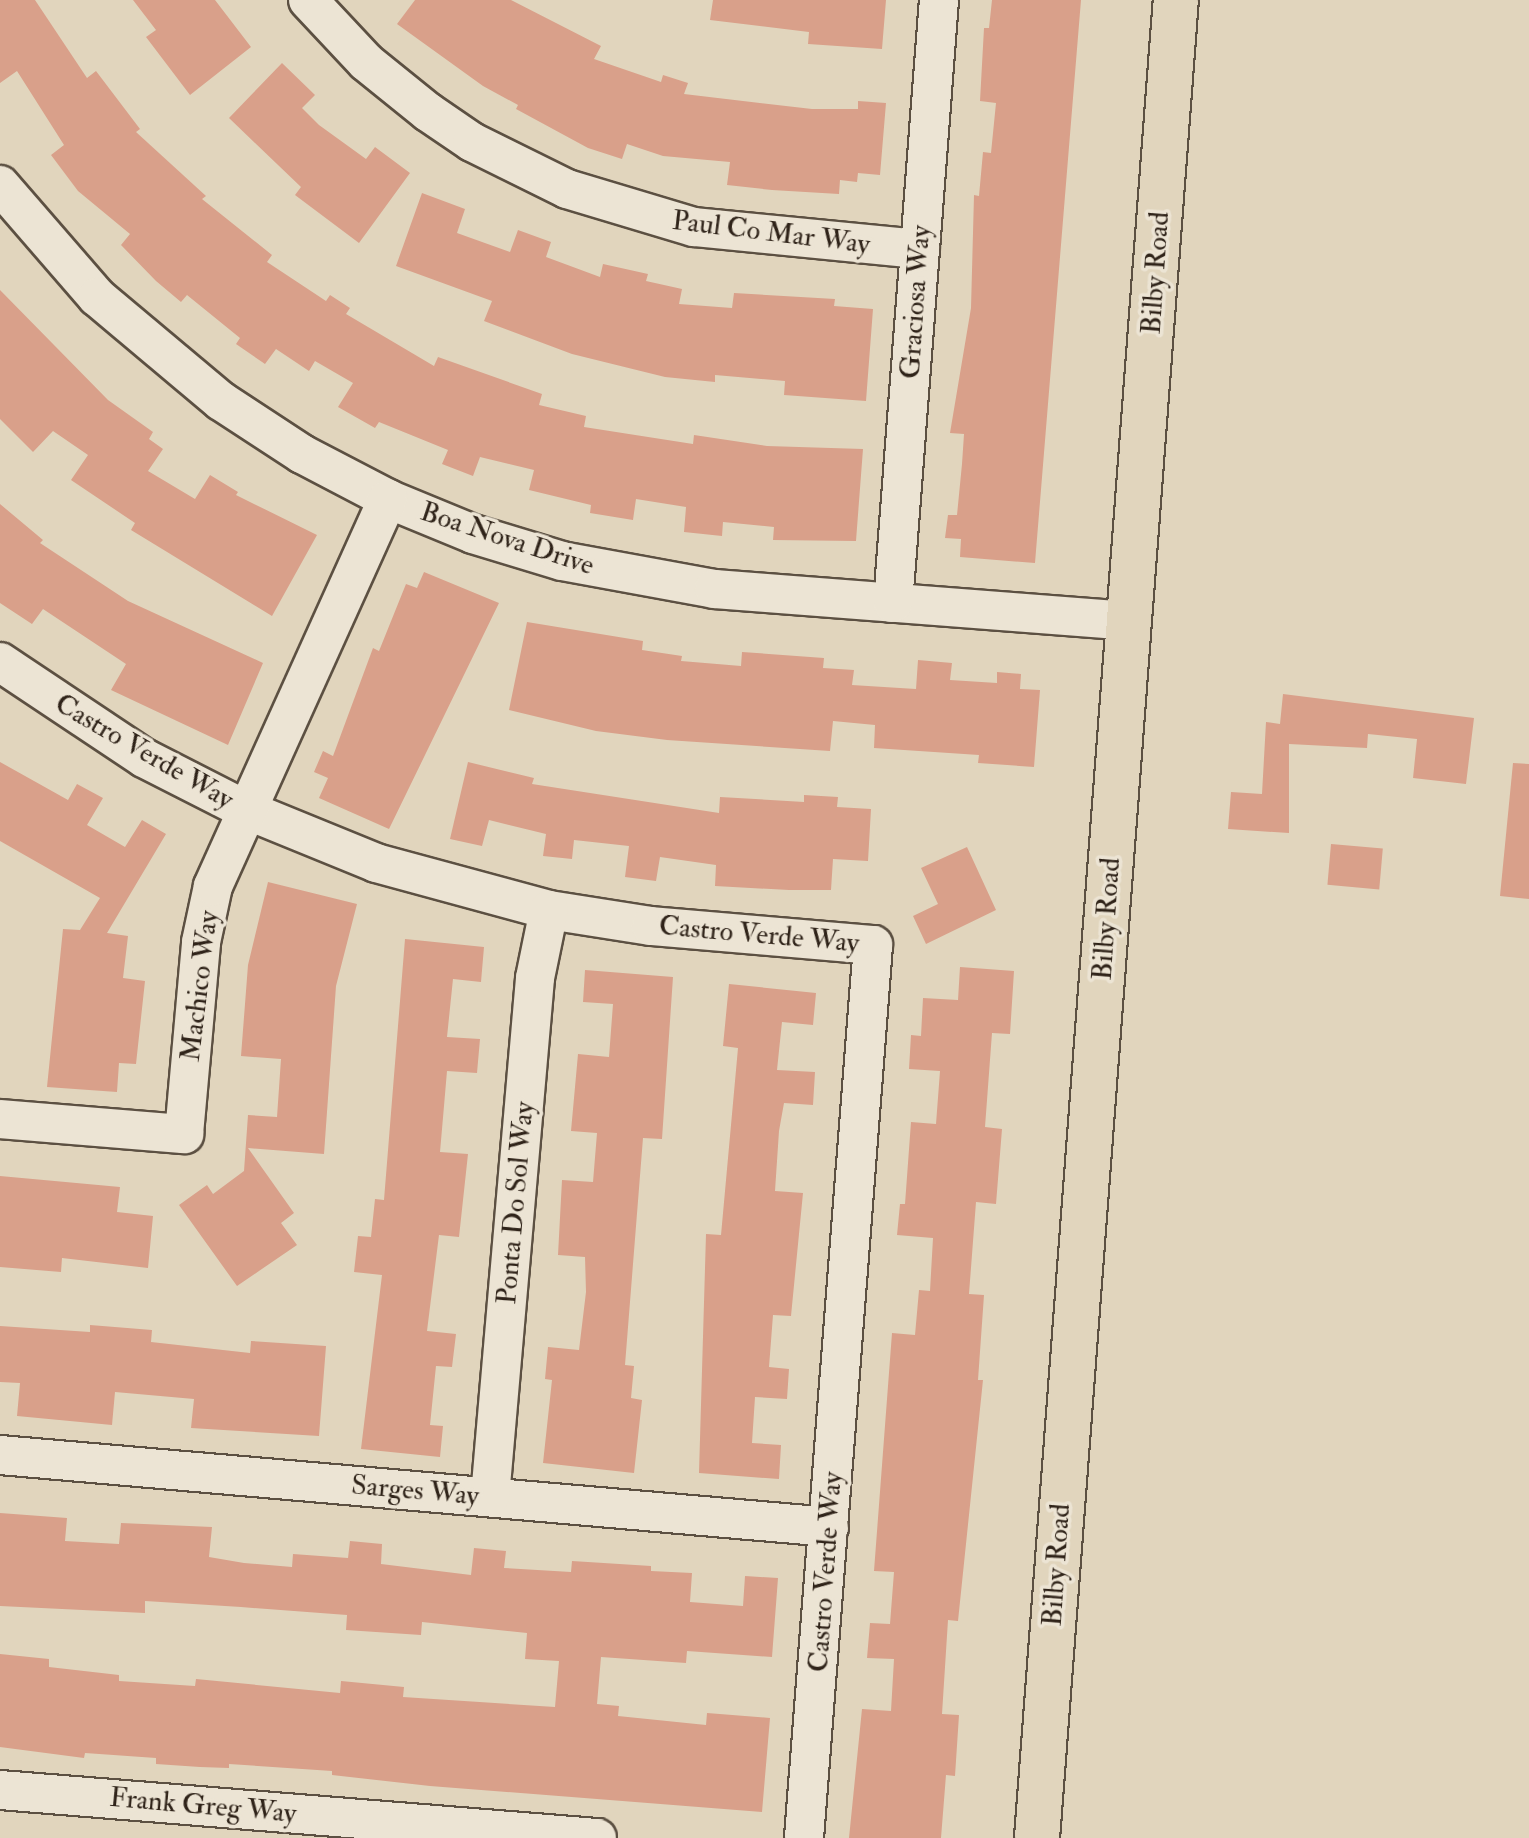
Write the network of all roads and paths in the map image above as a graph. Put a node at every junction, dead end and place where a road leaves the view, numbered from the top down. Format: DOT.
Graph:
graph roads {
  1 [pos="308,0"];
  2 [pos="939,0"];
  3 [pos="1176,0"];
  4 [pos="0,185"];
  5 [pos="920,249"];
  6 [pos="388,499"];
  7 [pos="893,603"];
  8 [pos="1129,621"];
  9 [pos="0,662"];
  10 [pos="244,809"];
  11 [pos="549,910"];
  12 [pos="0,1119"];
  13 [pos="0,1455"];
  14 [pos="490,1497"];
  15 [pos="829,1527"];
  16 [pos="0,1790"];
  17 [pos="235,1823"];
  18 [pos="597,1838"];
  19 [pos="804,1838"];
  20 [pos="1037,1838"];
  1 -- 5 [label="street, Paul Co Mar Way"];
  2 -- 5 [label="street, Graciosa Way"];
  3 -- 8 [label="main road, Bilby Road"];
  4 -- 6 [label="street, Boa Nova Drive"];
  5 -- 7 [label="street, Graciosa Way"];
  6 -- 7 [label="street, Boa Nova Drive"];
  6 -- 10 [label="street, Machico Way"];
  7 -- 8 [label="street, Boa Nova Drive"];
  8 -- 20 [label="main road, Bilby Road"];
  9 -- 10 [label="street, Castro Verde Way"];
  10 -- 11 [label="street, Castro Verde Way"];
  10 -- 12 [label="street, Machico Way"];
  11 -- 14 [label="street, Ponta Do Sol Way"];
  11 -- 15 [label="street, Castro Verde Way"];
  13 -- 14 [label="street, Sarges Way"];
  14 -- 15 [label="street, Sarges Way"];
  15 -- 19 [label="street, Castro Verde Way"];
  16 -- 17 [label="street, Frank Greg Way"];
  17 -- 18 [label="street, Frank Greg Way"];
}
